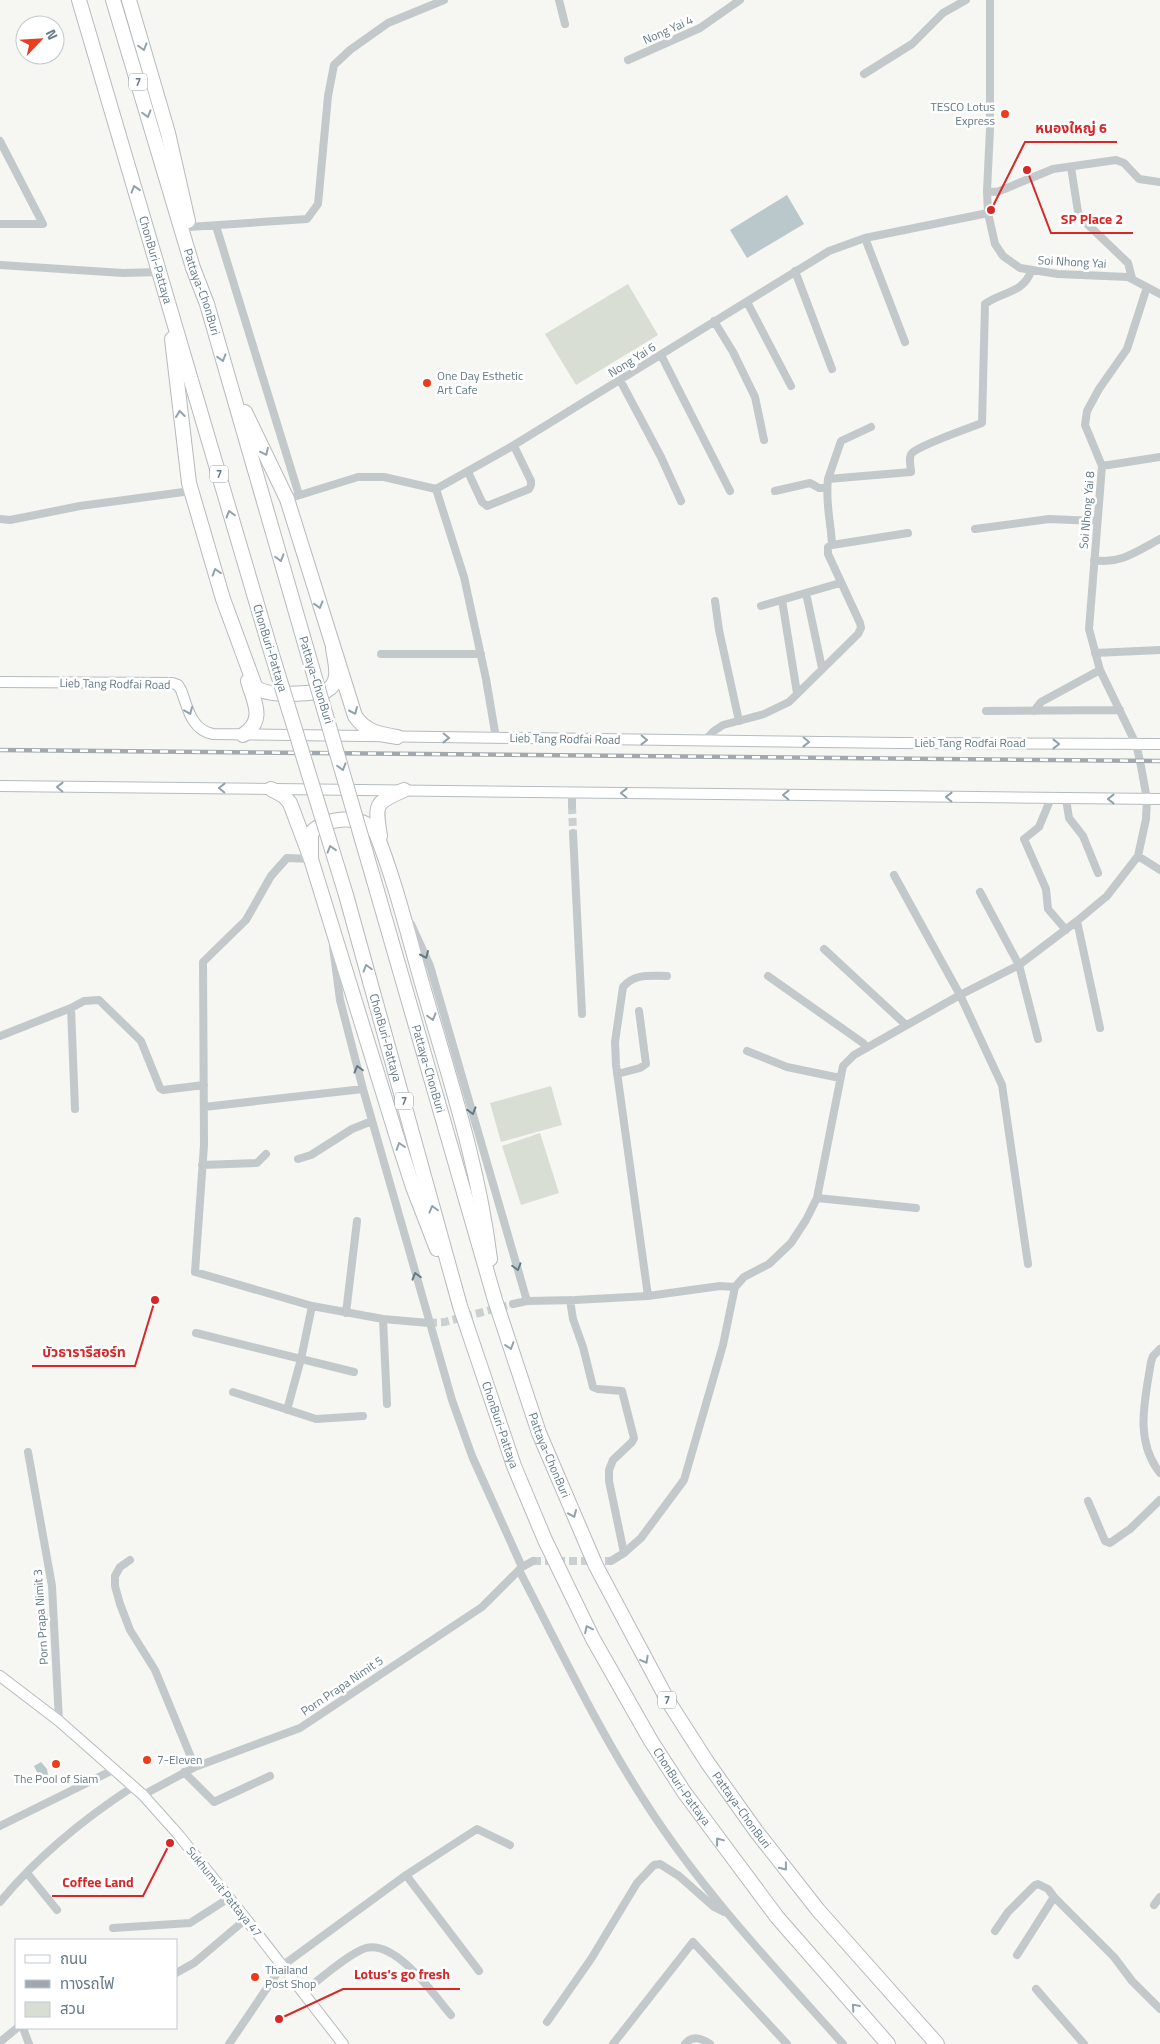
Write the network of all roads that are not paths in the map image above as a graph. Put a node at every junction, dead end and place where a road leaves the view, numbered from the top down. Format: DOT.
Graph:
graph roads {
  1 [pos="79,0"];
  2 [pos="113,0"];
  3 [pos="129,0"];
  4 [pos="444,0"];
  5 [pos="559,0"];
  6 [pos="740,0"];
  7 [pos="966,0"];
  8 [pos="990,0"];
  9 [pos="565,24"];
  10 [pos="628,60"];
  11 [pos="864,74"];
  12 [pos="0,141"];
  13 [pos="1071,167"];
  14 [pos="1160,182"];
  15 [pos="987,191"];
  16 [pos="988,214"];
  17 [pos="0,224"];
  18 [pos="216,226"];
  19 [pos="189,227"];
  20 [pos="866,238"];
  21 [pos="0,265"];
  22 [pos="795,271"];
  23 [pos="1032,271"];
  24 [pos="160,272"];
  25 [pos="1132,278"];
  26 [pos="1147,287"];
  27 [pos="1160,294"];
  28 [pos="747,302"];
  29 [pos="168,303"];
  30 [pos="207,304"];
  31 [pos="714,321"];
  32 [pos="905,342"];
  33 [pos="660,355"];
  34 [pos="832,369"];
  35 [pos="228,377"];
  36 [pos="620,380"];
  37 [pos="791,386"];
  38 [pos="871,427"];
  39 [pos="764,440"];
  40 [pos="514,446"];
  41 [pos="1160,457"];
  42 [pos="1102,466"];
  43 [pos="468,472"];
  44 [pos="828,479"];
  45 [pos="827,488"];
  46 [pos="436,489"];
  47 [pos="191,491"];
  48 [pos="730,491"];
  49 [pos="775,491"];
  50 [pos="293,497"];
  51 [pos="681,502"];
  52 [pos="0,519"];
  53 [pos="1098,521"];
  54 [pos="975,529"];
  55 [pos="908,533"];
  56 [pos="1160,538"];
  57 [pos="832,545"];
  58 [pos="1094,560"];
  59 [pos="840,583"];
  60 [pos="806,593"];
  61 [pos="224,599"];
  62 [pos="782,600"];
  63 [pos="715,601"];
  64 [pos="761,606"];
  65 [pos="333,648"];
  66 [pos="1160,650"];
  67 [pos="1095,653"];
  68 [pos="381,654"];
  69 [pos="481,654"];
  70 [pos="822,668"];
  71 [pos="1100,670"];
  72 [pos="0,682"];
  73 [pos="797,693"];
  74 [pos="1120,710"];
  75 [pos="986,711"];
  76 [pos="1034,711"];
  77 [pos="739,721"];
  78 [pos="243,735"];
  79 [pos="398,737"];
  80 [pos="496,738"];
  81 [pos="705,740"];
  82 [pos="1136,744"];
  83 [pos="1160,744"];
  84 [pos="0,786"];
  85 [pos="271,789"];
  86 [pos="404,790"];
  87 [pos="572,792"];
  88 [pos="1051,798"];
  89 [pos="1066,799"];
  90 [pos="1147,799"];
  91 [pos="1160,799"];
  92 [pos="572,806"];
  93 [pos="573,833"];
  94 [pos="382,848"];
  95 [pos="1138,856"];
  96 [pos="311,859"];
  97 [pos="1160,870"];
  98 [pos="1098,873"];
  99 [pos="894,875"];
  100 [pos="391,879"];
  101 [pos="980,892"];
  102 [pos="328,911"];
  103 [pos="1077,922"];
  104 [pos="1066,930"];
  105 [pos="824,948"];
  106 [pos="1019,965"];
  107 [pos="667,976"];
  108 [pos="768,976"];
  109 [pos="960,995"];
  110 [pos="71,1008"];
  111 [pos="639,1011"];
  112 [pos="582,1014"];
  113 [pos="906,1025"];
  114 [pos="1100,1028"];
  115 [pos="0,1036"];
  116 [pos="1038,1039"];
  117 [pos="867,1048"];
  118 [pos="747,1051"];
  119 [pos="617,1074"];
  120 [pos="840,1078"];
  121 [pos="204,1085"];
  122 [pos="363,1089"];
  123 [pos="204,1107"];
  124 [pos="75,1109"];
  125 [pos="372,1121"];
  126 [pos="266,1154"];
  127 [pos="298,1159"];
  128 [pos="202,1165"];
  129 [pos="817,1198"];
  130 [pos="916,1208"];
  131 [pos="357,1221"];
  132 [pos="1028,1264"];
  133 [pos="735,1287"];
  134 [pos="648,1296"];
  135 [pos="495,1300"];
  136 [pos="570,1300"];
  137 [pos="527,1301"];
  138 [pos="513,1304"];
  139 [pos="312,1306"];
  140 [pos="460,1306"];
  141 [pos="346,1313"];
  142 [pos="383,1319"];
  143 [pos="429,1323"];
  144 [pos="196,1333"];
  145 [pos="1160,1349"];
  146 [pos="301,1359"];
  147 [pos="354,1372"];
  148 [pos="233,1392"];
  149 [pos="387,1404"];
  150 [pos="287,1410"];
  151 [pos="363,1416"];
  152 [pos="28,1452"];
  153 [pos="1160,1474"];
  154 [pos="1160,1500"];
  155 [pos="1088,1502"];
  156 [pos="624,1553"];
  157 [pos="130,1560"];
  158 [pos="533,1561"];
  159 [pos="612,1561"];
  160 [pos="521,1568"];
  161 [pos="0,1676"];
  162 [pos="59,1721"];
  163 [pos="196,1767"];
  164 [pos="115,1769"];
  165 [pos="184,1772"];
  166 [pos="270,1776"];
  167 [pos="134,1786"];
  168 [pos="143,1795"];
  169 [pos="0,1826"];
  170 [pos="510,1845"];
  171 [pos="27,1873"];
  172 [pos="406,1875"];
  173 [pos="1160,1896"];
  174 [pos="229,1898"];
  175 [pos="1054,1898"];
  176 [pos="0,1902"];
  177 [pos="1154,1905"];
  178 [pos="57,1910"];
  179 [pos="728,1915"];
  180 [pos="246,1919"];
  181 [pos="112,1928"];
  182 [pos="995,1930"];
  183 [pos="1017,1955"];
  184 [pos="282,1966"];
  185 [pos="478,1971"];
  186 [pos="178,1972"];
  187 [pos="1036,1989"];
  188 [pos="303,1992"];
  189 [pos="1160,2009"];
  190 [pos="451,2014"];
  191 [pos="547,2022"];
  192 [pos="16,2029"];
  193 [pos="23,2029"];
  194 [pos="0,2042"];
  195 [pos="29,2044"];
  196 [pos="228,2044"];
  197 [pos="343,2044"];
  198 [pos="613,2044"];
  199 [pos="685,2044"];
  200 [pos="710,2044"];
  201 [pos="787,2044"];
  202 [pos="843,2044"];
  203 [pos="888,2044"];
  204 [pos="937,2044"];
  205 [pos="1084,2044"];
  24 -- 1 [label="highway, ChonBuri-Pattaya / 7, one-way"];
  2 -- 30 [label="highway, Pattaya-ChonBuri / 7, one-way"];
  3 -- 19 [label="highway, one-way"];
  4 -- 18 [label="street"];
  5 -- 9 [label="street"];
  6 -- 10 [label="street, Nong Yai 4"];
  7 -- 11 [label="street"];
  8 -- 15 [label="street, Soi Nhong Yai"];
  12 -- 17 [label="street"];
  13 -- 14 [label="street"];
  13 -- 15 [label="street"];
  13 -- 25 [label="street"];
  15 -- 16 [label="street, Soi Nhong Yai"];
  16 -- 20 [label="street, Nong Yai 6"];
  16 -- 23 [label="street, Soi Nhong Yai"];
  18 -- 19 [label="street"];
  18 -- 50 [label="street"];
  19 -- 30 [label="highway"];
  20 -- 22 [label="street, Nong Yai 6"];
  20 -- 32 [label="street"];
  21 -- 24 [label="street"];
  22 -- 28 [label="street, Nong Yai 6"];
  22 -- 34 [label="street"];
  23 -- 25 [label="street, Soi Nhong Yai"];
  23 -- 44 [label="street"];
  24 -- 29 [label="highway, ChonBuri-Pattaya / 7"];
  25 -- 26 [label="street, Soi Nhong Yai"];
  26 -- 27 [label="street, Soi Nhong Yai"];
  26 -- 42 [label="street, Soi Nhong Yai 8"];
  28 -- 31 [label="street, Nong Yai 6"];
  28 -- 37 [label="street"];
  47 -- 29 [label="highway, one-way"];
  140 -- 29 [label="highway, ChonBuri-Pattaya / 7, one-way, bridge"];
  30 -- 35 [label="highway, Pattaya-ChonBuri / 7, one-way"];
  31 -- 33 [label="street, Nong Yai 6"];
  31 -- 39 [label="street"];
  33 -- 36 [label="street, Nong Yai 6"];
  33 -- 48 [label="street"];
  35 -- 50 [label="highway, one-way"];
  35 -- 135 [label="highway, Pattaya-ChonBuri / 7, one-way, bridge"];
  36 -- 40 [label="street, Nong Yai 6"];
  36 -- 51 [label="street"];
  38 -- 44 [label="street"];
  40 -- 43 [label="street, Nong Yai 6"];
  40 -- 43 [label="street"];
  41 -- 42 [label="street"];
  42 -- 53 [label="street, Soi Nhong Yai 8"];
  43 -- 46 [label="street, Nong Yai 6"];
  44 -- 45 [label="street"];
  45 -- 49 [label="street"];
  45 -- 57 [label="street"];
  46 -- 50 [label="street"];
  46 -- 69 [label="street"];
  47 -- 52 [label="street"];
  61 -- 47 [label="highway, one-way"];
  50 -- 65 [label="highway, one-way"];
  53 -- 54 [label="street"];
  53 -- 58 [label="street, Soi Nhong Yai 8"];
  55 -- 57 [label="street"];
  56 -- 58 [label="street"];
  57 -- 59 [label="street"];
  58 -- 67 [label="street, Soi Nhong Yai 8"];
  59 -- 60 [label="street"];
  59 -- 70 [label="street"];
  60 -- 62 [label="street"];
  60 -- 70 [label="street"];
  61 -- 65 [label="highway"];
  61 -- 78 [label="highway"];
  62 -- 64 [label="street"];
  62 -- 73 [label="street"];
  63 -- 77 [label="street"];
  65 -- 79 [label="highway, one-way"];
  66 -- 67 [label="street"];
  67 -- 71 [label="street, Soi Nhong Yai 8"];
  68 -- 69 [label="street"];
  69 -- 80 [label="street"];
  70 -- 73 [label="street"];
  71 -- 74 [label="street, Soi Nhong Yai 8"];
  71 -- 76 [label="street"];
  72 -- 78 [label="street, Lieb Tang Rodfai Road, one-way"];
  73 -- 77 [label="street"];
  74 -- 76 [label="street"];
  74 -- 82 [label="street, Soi Nhong Yai 8"];
  75 -- 76 [label="street"];
  77 -- 81 [label="street"];
  78 -- 79 [label="street, Lieb Tang Rodfai Road"];
  79 -- 80 [label="street, Lieb Tang Rodfai Road, one-way"];
  80 -- 81 [label="street, Lieb Tang Rodfai Road, one-way"];
  81 -- 82 [label="street, Lieb Tang Rodfai Road, one-way"];
  82 -- 83 [label="street, Lieb Tang Rodfai Road"];
  82 -- 90 [label="street, Soi Nhong Yai 8"];
  85 -- 84 [label="street, one-way"];
  85 -- 86 [label="street"];
  85 -- 96 [label="highway"];
  86 -- 87 [label="street"];
  86 -- 94 [label="highway"];
  88 -- 87 [label="street, one-way"];
  87 -- 92 [label="street"];
  88 -- 89 [label="street"];
  88 -- 104 [label="street"];
  90 -- 89 [label="street, one-way"];
  89 -- 98 [label="street"];
  90 -- 91 [label="street"];
  90 -- 95 [label="street, Soi Nhong Yai 8"];
  93 -- 112 [label="street"];
  94 -- 96 [label="highway"];
  94 -- 100 [label="highway"];
  95 -- 97 [label="street"];
  95 -- 103 [label="street"];
  96 -- 102 [label="highway"];
  96 -- 121 [label="street"];
  99 -- 109 [label="street"];
  100 -- 135 [label="highway, one-way"];
  100 -- 137 [label="street, one-way"];
  101 -- 106 [label="street"];
  122 -- 102 [label="street, one-way"];
  140 -- 102 [label="highway, one-way"];
  103 -- 104 [label="street"];
  103 -- 114 [label="street"];
  104 -- 106 [label="street"];
  105 -- 113 [label="street"];
  106 -- 109 [label="street"];
  106 -- 116 [label="street"];
  107 -- 119 [label="street"];
  108 -- 117 [label="street"];
  109 -- 113 [label="street"];
  109 -- 132 [label="street"];
  110 -- 115 [label="street"];
  110 -- 121 [label="street"];
  110 -- 124 [label="street"];
  111 -- 119 [label="street"];
  113 -- 117 [label="street"];
  117 -- 120 [label="street"];
  118 -- 120 [label="street"];
  119 -- 134 [label="street"];
  120 -- 129 [label="street"];
  121 -- 123 [label="street"];
  122 -- 123 [label="street"];
  122 -- 125 [label="street"];
  123 -- 128 [label="street"];
  125 -- 127 [label="street"];
  143 -- 125 [label="street, one-way"];
  126 -- 128 [label="street"];
  128 -- 139 [label="street"];
  129 -- 130 [label="street"];
  129 -- 133 [label="street"];
  131 -- 141 [label="street"];
  133 -- 134 [label="street"];
  133 -- 156 [label="street"];
  134 -- 136 [label="street"];
  135 -- 204 [label="highway, Pattaya-ChonBuri / 7, one-way"];
  136 -- 137 [label="street"];
  136 -- 156 [label="street"];
  137 -- 138 [label="street"];
  139 -- 141 [label="street"];
  139 -- 146 [label="street"];
  203 -- 140 [label="highway, ChonBuri-Pattaya / 7, one-way"];
  141 -- 142 [label="street"];
  142 -- 143 [label="street"];
  142 -- 149 [label="street"];
  143 -- 160 [label="street"];
  144 -- 146 [label="street"];
  145 -- 153 [label="street"];
  146 -- 147 [label="street"];
  146 -- 150 [label="street"];
  148 -- 150 [label="street"];
  150 -- 151 [label="street"];
  152 -- 162 [label="street, Porn Prapa Nimit 3"];
  154 -- 155 [label="street"];
  156 -- 159 [label="street"];
  157 -- 163 [label="street"];
  158 -- 160 [label="street, Porn Prapa Nimit 5"];
  160 -- 163 [label="street, Porn Prapa Nimit 5"];
  160 -- 179 [label="street"];
  161 -- 162 [label="street, Sukhumvit Pattaya 47"];
  162 -- 164 [label="street, Sukhumvit Pattaya 47"];
  163 -- 165 [label="street, Porn Prapa Nimit 5"];
  164 -- 167 [label="street, Sukhumvit Pattaya 47"];
  164 -- 169 [label="street"];
  165 -- 166 [label="street"];
  165 -- 168 [label="street, Porn Prapa Nimit 5"];
  167 -- 168 [label="street, Sukhumvit Pattaya 47"];
  167 -- 171 [label="street"];
  168 -- 174 [label="street, Sukhumvit Pattaya 47"];
  170 -- 172 [label="street"];
  171 -- 176 [label="street"];
  171 -- 178 [label="street"];
  172 -- 184 [label="street"];
  172 -- 185 [label="street"];
  173 -- 177 [label="street"];
  174 -- 180 [label="street, Sukhumvit Pattaya 47"];
  174 -- 181 [label="street"];
  175 -- 182 [label="street"];
  175 -- 183 [label="street"];
  175 -- 189 [label="street"];
  179 -- 191 [label="street"];
  179 -- 202 [label="street"];
  180 -- 184 [label="street, Sukhumvit Pattaya 47"];
  180 -- 186 [label="street"];
  184 -- 188 [label="street, Sukhumvit Pattaya 47"];
  184 -- 196 [label="street"];
  187 -- 205 [label="street"];
  188 -- 190 [label="street"];
  188 -- 197 [label="street, Sukhumvit Pattaya 47"];
  192 -- 194 [label="street"];
  193 -- 195 [label="street"];
  198 -- 201 [label="street"];
  199 -- 200 [label="street"];
}
